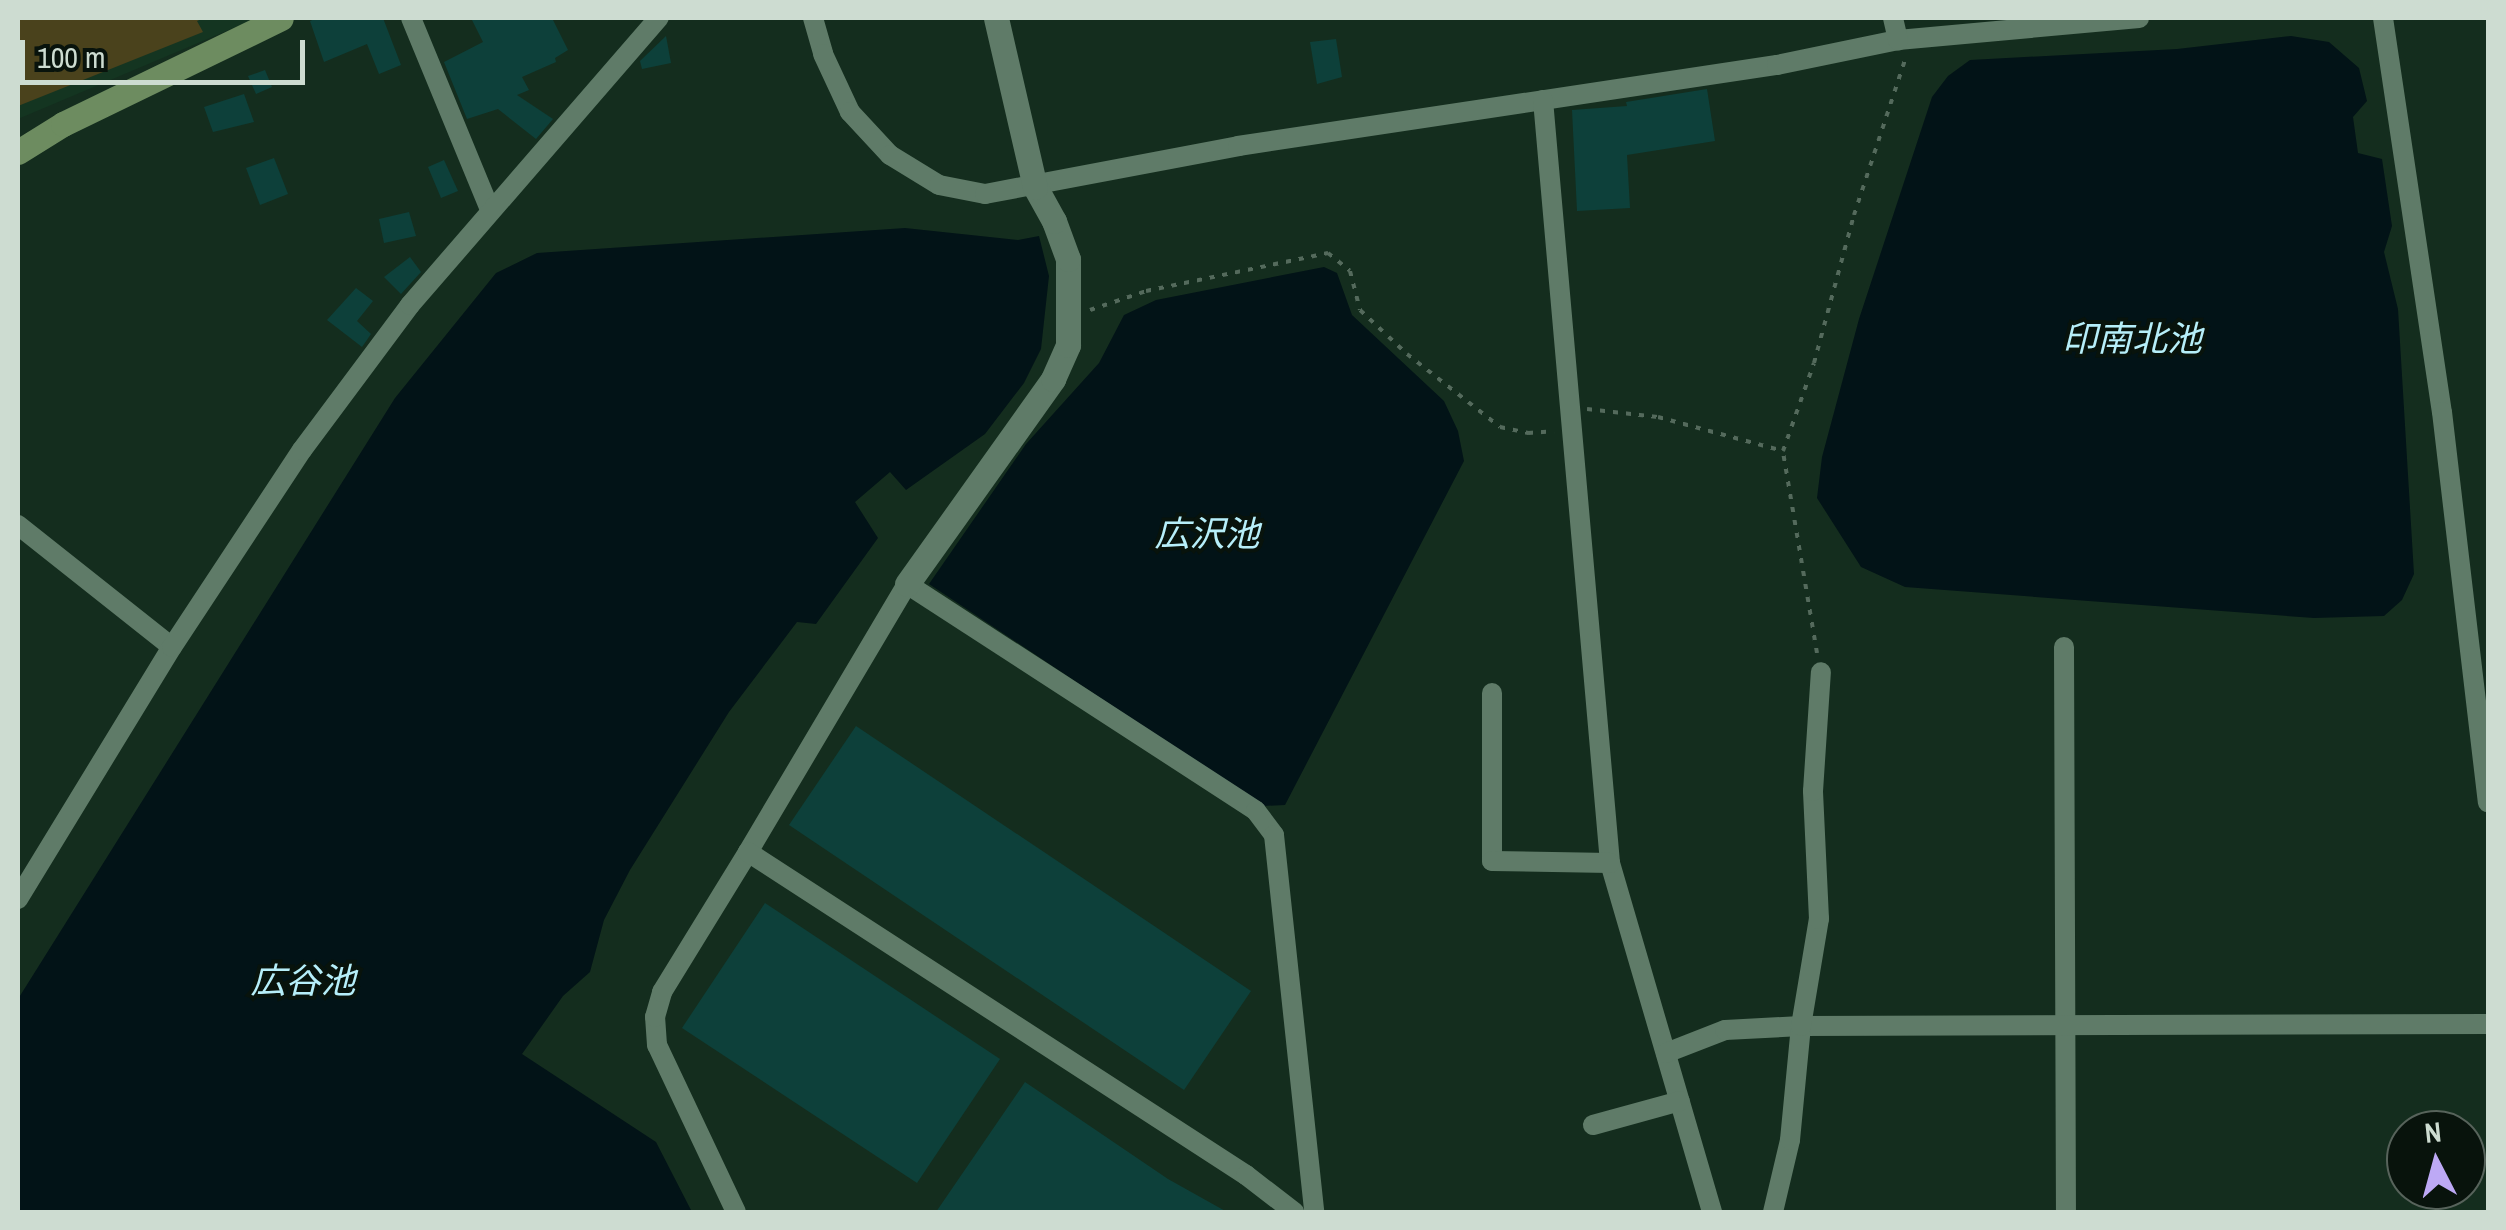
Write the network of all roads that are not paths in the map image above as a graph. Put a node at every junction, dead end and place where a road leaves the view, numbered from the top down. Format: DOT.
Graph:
graph roads {
  1 [pos="281,18"];
  2 [pos="411,18"];
  3 [pos="659,18"];
  4 [pos="813,18"];
  5 [pos="996,18"];
  6 [pos="1894,18"];
  7 [pos="2139,18"];
  8 [pos="2383,18"];
  9 [pos="1898,40"];
  10 [pos="1543,100"];
  11 [pos="18,152"];
  12 [pos="1035,187"];
  13 [pos="490,210"];
  14 [pos="18,526"];
  15 [pos="907,584"];
  16 [pos="172,647"];
  17 [pos="2064,647"];
  18 [pos="1822,672"];
  19 [pos="1492,693"];
  20 [pos="2488,802"];
  21 [pos="748,852"];
  22 [pos="1610,863"];
  23 [pos="18,899"];
  24 [pos="2488,1024"];
  25 [pos="1801,1026"];
  26 [pos="2064,1027"];
  27 [pos="1666,1053"];
  28 [pos="1680,1101"];
  29 [pos="1593,1125"];
  30 [pos="736,1212"];
  31 [pos="1294,1212"];
  32 [pos="1314,1212"];
  33 [pos="1712,1212"];
  34 [pos="1773,1212"];
  35 [pos="2066,1212"];
  1 -- 11 [label="main road"];
  2 -- 13 [label="street"];
  3 -- 13 [label="street"];
  4 -- 12 [label="street"];
  5 -- 12 [label="street"];
  6 -- 9 [label="street"];
  7 -- 9 [label="street"];
  8 -- 20 [label="street"];
  9 -- 10 [label="street"];
  10 -- 12 [label="street"];
  10 -- 22 [label="street"];
  12 -- 15 [label="street"];
  13 -- 16 [label="street"];
  14 -- 16 [label="street"];
  15 -- 21 [label="street"];
  15 -- 32 [label="street"];
  16 -- 23 [label="street"];
  17 -- 26 [label="street"];
  18 -- 25 [label="street"];
  19 -- 22 [label="street"];
  21 -- 30 [label="street"];
  21 -- 31 [label="street"];
  22 -- 27 [label="street"];
  24 -- 26 [label="street"];
  25 -- 26 [label="street"];
  25 -- 27 [label="street"];
  25 -- 34 [label="street"];
  26 -- 35 [label="street"];
  27 -- 28 [label="street"];
  28 -- 29 [label="street"];
  28 -- 33 [label="street"];
}
